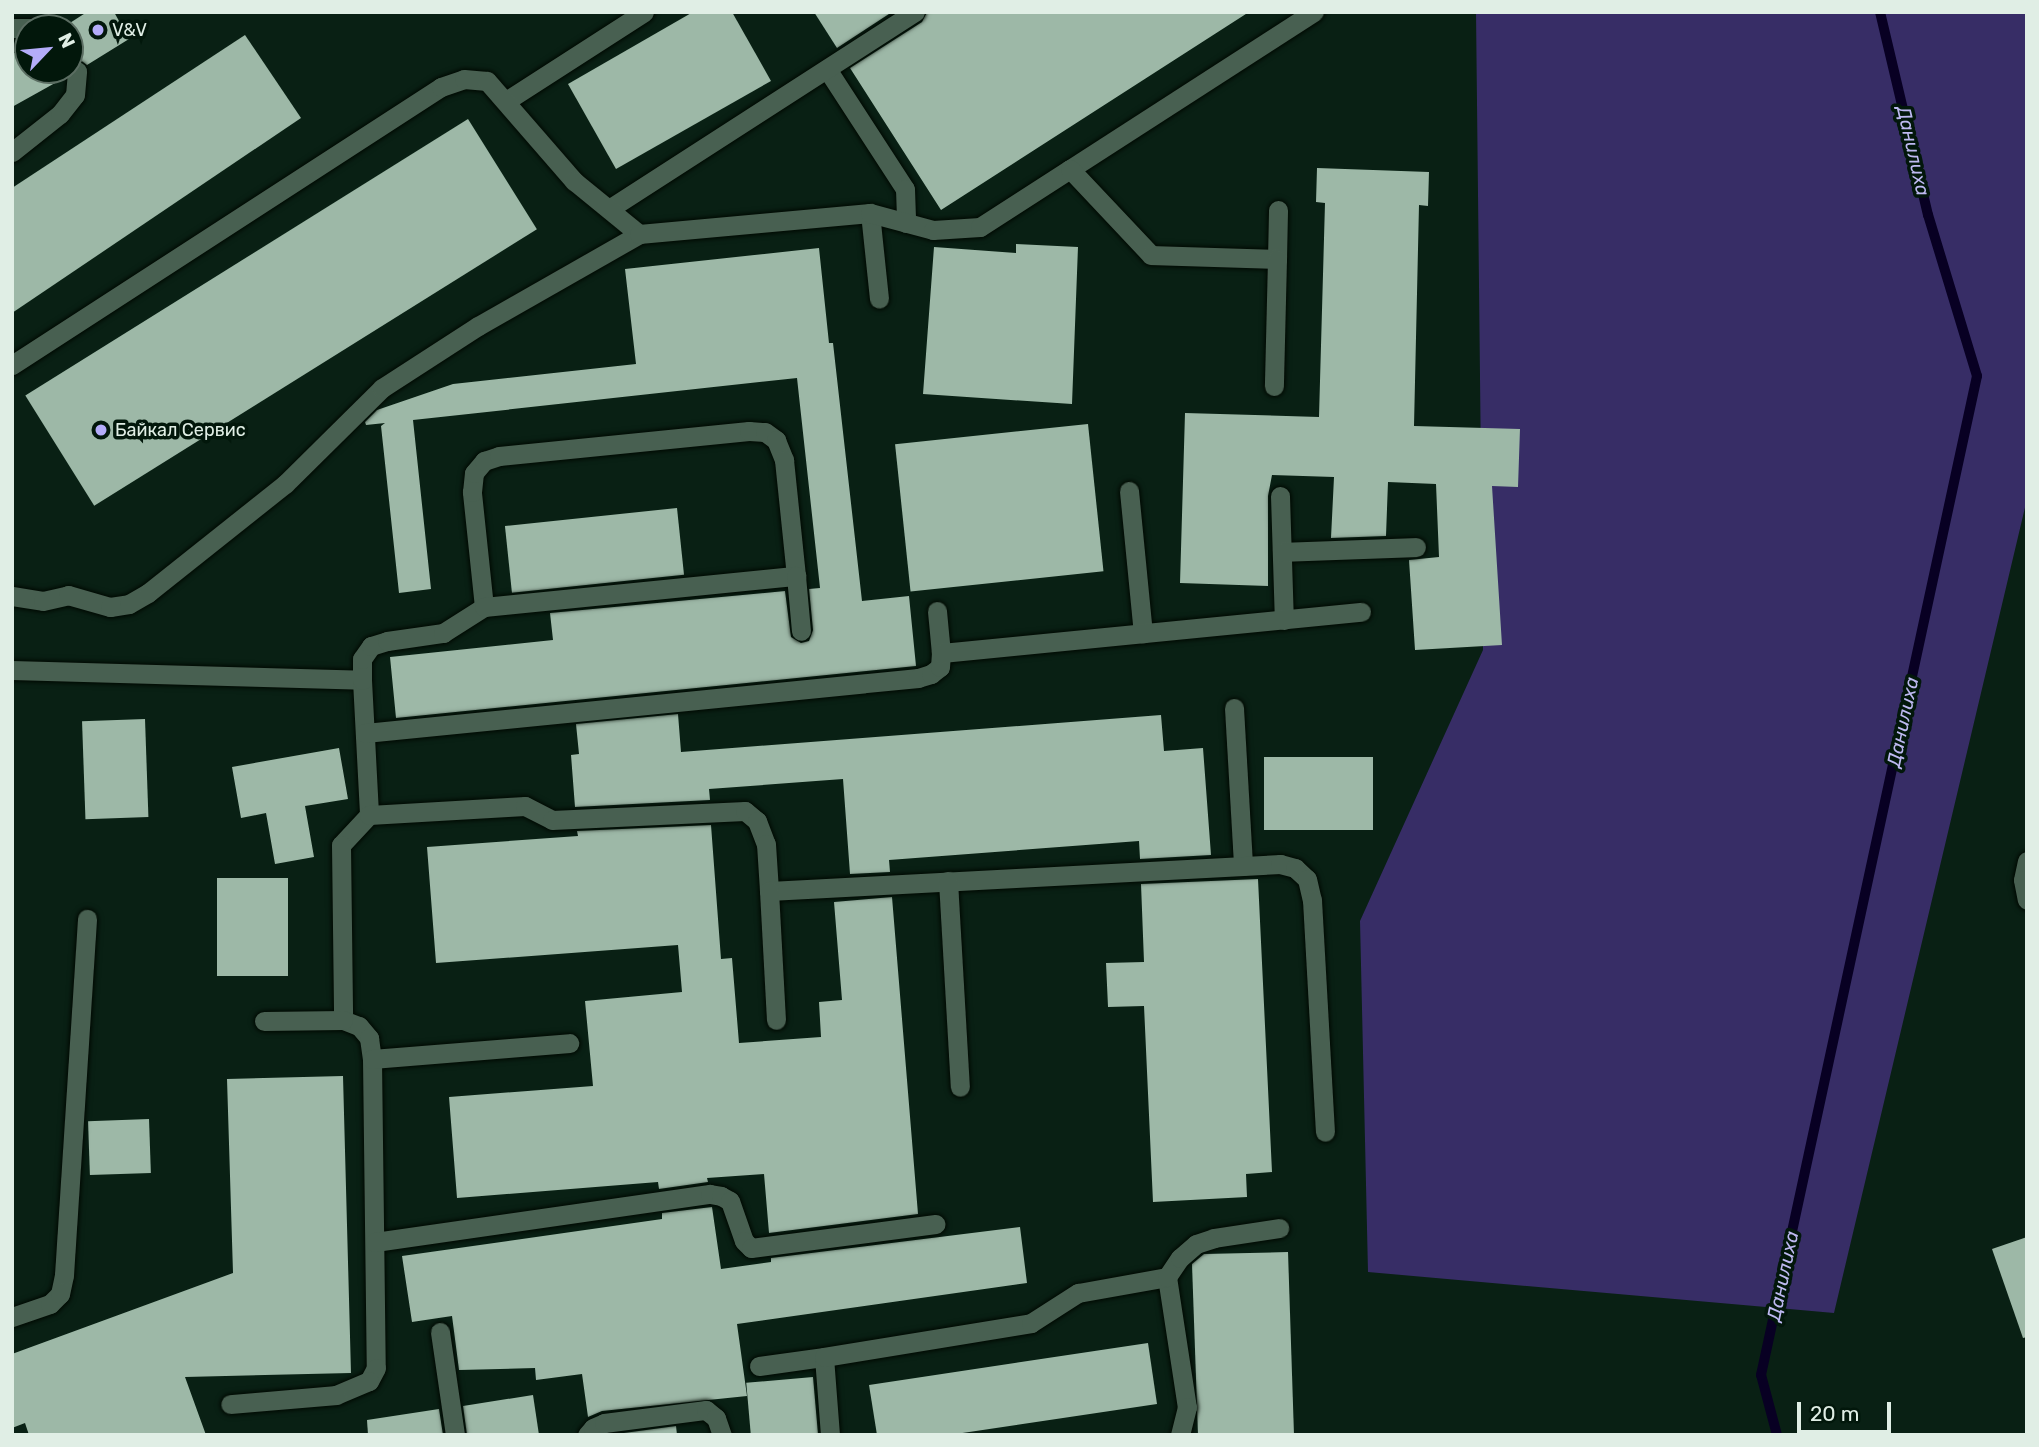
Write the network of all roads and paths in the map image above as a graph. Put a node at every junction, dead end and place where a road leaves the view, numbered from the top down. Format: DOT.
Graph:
graph roads {
  1 [pos="644,12"];
  2 [pos="915,12"];
  3 [pos="1314,12"];
  4 [pos="827,69"];
  5 [pos="76,84"];
  6 [pos="506,101"];
  7 [pos="12,152"];
  8 [pos="1070,169"];
  9 [pos="609,209"];
  10 [pos="1278,210"];
  11 [pos="870,213"];
  12 [pos="906,223"];
  13 [pos="639,234"];
  14 [pos="1276,259"];
  15 [pos="879,299"];
  16 [pos="12,365"];
  17 [pos="1274,386"];
  18 [pos="1129,491"];
  19 [pos="1280,496"];
  20 [pos="1416,547"];
  21 [pos="1282,552"];
  22 [pos="796,576"];
  23 [pos="12,596"];
  24 [pos="484,607"];
  25 [pos="937,611"];
  26 [pos="1361,612"];
  27 [pos="1284,620"];
  28 [pos="801,631"];
  29 [pos="1143,634"];
  30 [pos="941,653"];
  31 [pos="12,670"];
  32 [pos="362,680"];
  33 [pos="1234,708"];
  34 [pos="365,733"];
  35 [pos="369,814"];
  36 [pos="2027,861"];
  37 [pos="1243,866"];
  38 [pos="948,881"];
  39 [pos="769,891"];
  40 [pos="2027,900"];
  41 [pos="87,919"];
  42 [pos="343,1020"];
  43 [pos="776,1020"];
  44 [pos="264,1021"];
  45 [pos="569,1044"];
  46 [pos="372,1059"];
  47 [pos="960,1087"];
  48 [pos="1325,1132"];
  49 [pos="935,1224"];
  50 [pos="1279,1228"];
  51 [pos="374,1242"];
  52 [pos="1167,1278"];
  53 [pos="12,1317"];
  54 [pos="440,1332"];
  55 [pos="824,1357"];
  56 [pos="759,1366"];
  57 [pos="230,1404"];
  58 [pos="455,1435"];
  59 [pos="587,1435"];
  60 [pos="722,1435"];
  61 [pos="830,1435"];
  62 [pos="1180,1435"];
  1 -- 6 [label="lane"];
  2 -- 4 [label="lane"];
  3 -- 8 [label="lane"];
  4 -- 9 [label="lane"];
  4 -- 12 [label="lane"];
  5 -- 7 [label="lane"];
  6 -- 9 [label="lane"];
  6 -- 16 [label="lane"];
  8 -- 12 [label="lane"];
  8 -- 14 [label="lane"];
  9 -- 13 [label="lane"];
  10 -- 14 [label="lane"];
  11 -- 12 [label="lane"];
  11 -- 13 [label="lane"];
  11 -- 15 [label="lane"];
  13 -- 23 [label="lane"];
  14 -- 17 [label="lane"];
  18 -- 29 [label="lane"];
  19 -- 21 [label="lane"];
  20 -- 21 [label="lane"];
  21 -- 27 [label="lane"];
  22 -- 24 [label="lane"];
  22 -- 24 [label="lane"];
  22 -- 28 [label="lane"];
  24 -- 32 [label="lane"];
  25 -- 30 [label="lane"];
  26 -- 27 [label="lane"];
  27 -- 29 [label="lane"];
  29 -- 30 [label="lane"];
  30 -- 34 [label="lane"];
  31 -- 32 [label="lane"];
  32 -- 34 [label="lane"];
  33 -- 37 [label="lane"];
  34 -- 35 [label="lane"];
  35 -- 39 [label="lane"];
  35 -- 42 [label="lane"];
  36 -- 40 [label="lane"];
  37 -- 38 [label="lane"];
  37 -- 48 [label="lane"];
  38 -- 39 [label="lane"];
  38 -- 47 [label="lane"];
  39 -- 43 [label="lane"];
  41 -- 53 [label="lane"];
  42 -- 44 [label="lane"];
  42 -- 46 [label="lane"];
  45 -- 46 [label="lane"];
  46 -- 51 [label="lane"];
  49 -- 51 [label="lane"];
  50 -- 52 [label="lane"];
  51 -- 57 [label="lane"];
  52 -- 55 [label="lane"];
  52 -- 62 [label="lane"];
  54 -- 58 [label="lane"];
  55 -- 56 [label="lane"];
  55 -- 61 [label="lane"];
  59 -- 60 [label="lane"];
}
